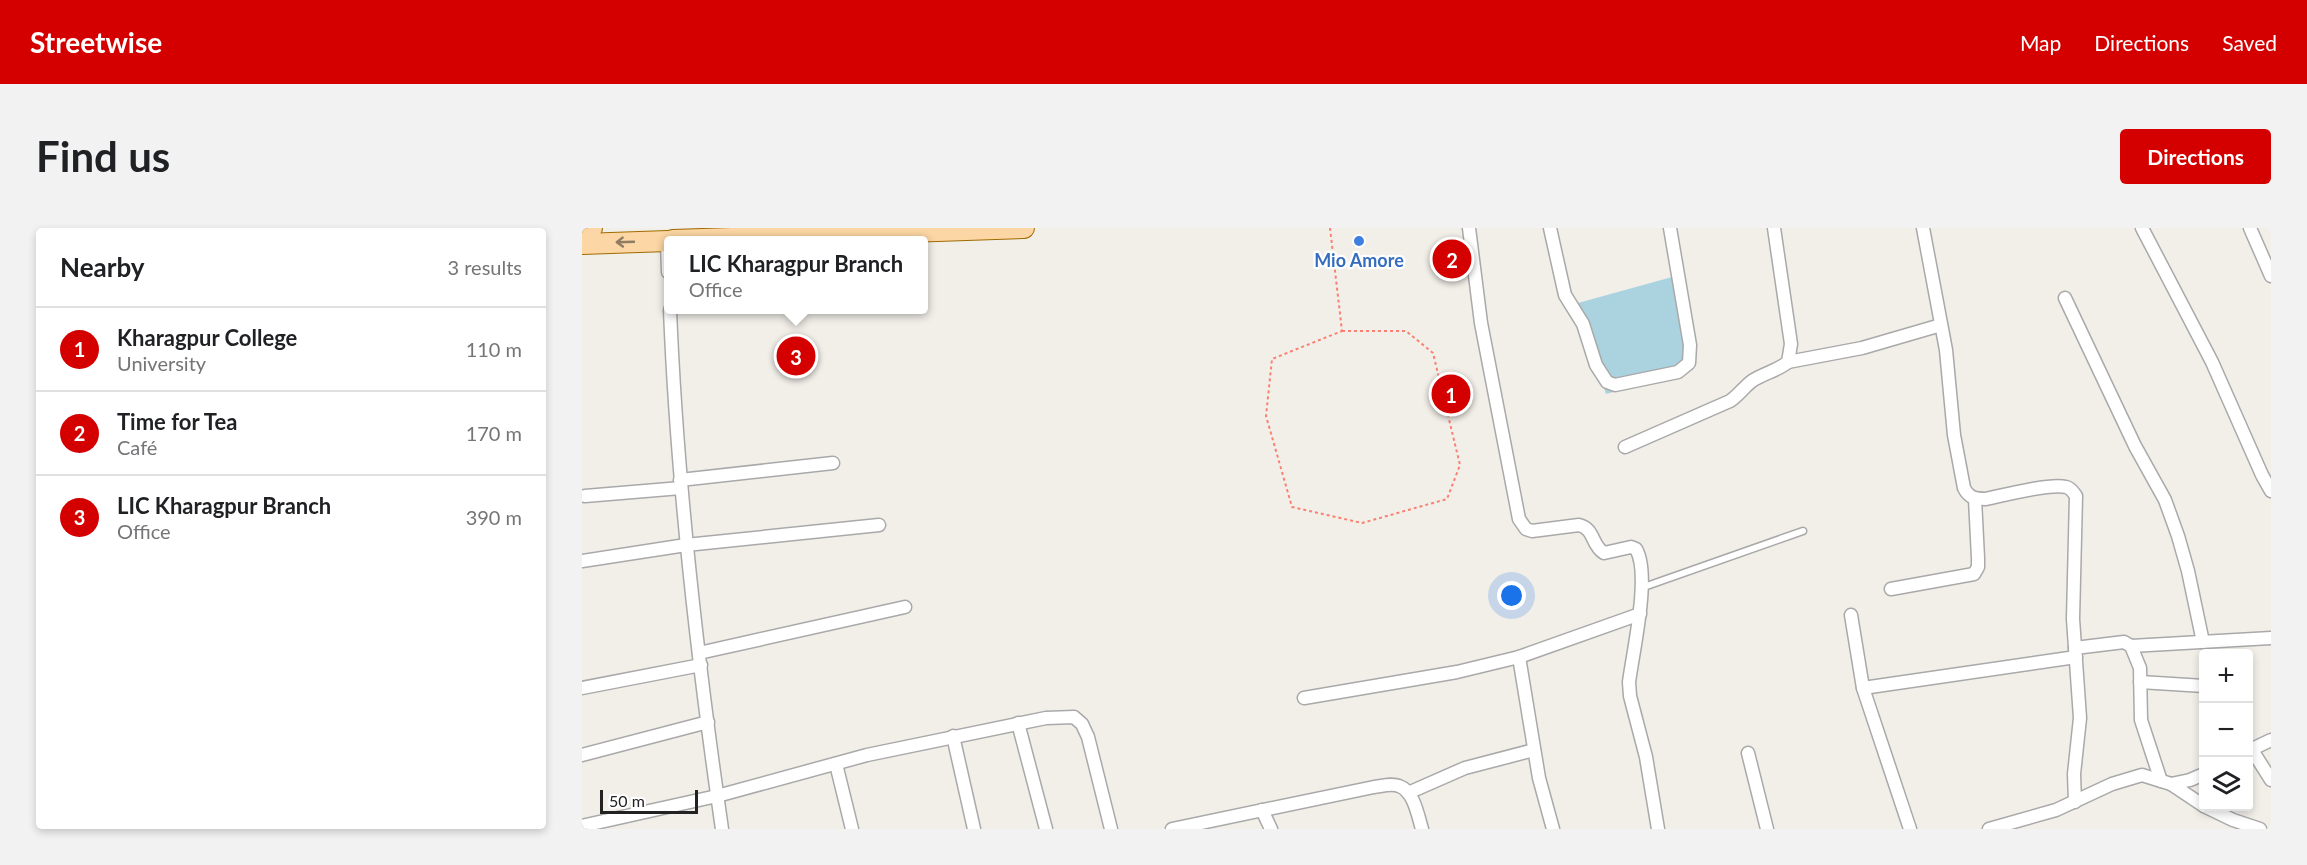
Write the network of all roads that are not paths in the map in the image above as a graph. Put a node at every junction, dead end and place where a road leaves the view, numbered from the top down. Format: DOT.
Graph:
graph roads {
  1 [pos="582,228"];
  2 [pos="592,228"];
  3 [pos="1024,228"];
  4 [pos="1469,228"];
  5 [pos="1550,228"];
  6 [pos="1670,228"];
  7 [pos="1774,228"];
  8 [pos="1923,228"];
  9 [pos="2142,228"];
  10 [pos="2250,228"];
  11 [pos="806,236"];
  12 [pos="664,241"];
  13 [pos="582,244"];
  14 [pos="2271,276"];
  15 [pos="2065,298"];
  16 [pos="670,314"];
  17 [pos="1941,325"];
  18 [pos="1788,362"];
  19 [pos="1625,447"];
  20 [pos="833,463"];
  21 [pos="681,484"];
  22 [pos="2271,491"];
  23 [pos="585,496"];
  24 [pos="1975,499"];
  25 [pos="879,525"];
  26 [pos="1803,531"];
  27 [pos="686,545"];
  28 [pos="582,561"];
  29 [pos="1641,588"];
  30 [pos="1891,589"];
  31 [pos="904,607"];
  32 [pos="1640,614"];
  33 [pos="1851,615"];
  34 [pos="2271,638"];
  35 [pos="2203,642"];
  36 [pos="2131,646"];
  37 [pos="2076,652"];
  38 [pos="1519,657"];
  39 [pos="700,659"];
  40 [pos="2140,682"];
  41 [pos="2199,686"];
  42 [pos="582,688"];
  43 [pos="1863,688"];
  44 [pos="1304,698"];
  45 [pos="708,722"];
  46 [pos="1018,723"];
  47 [pos="953,736"];
  48 [pos="2271,740"];
  49 [pos="2253,749"];
  50 [pos="1534,750"];
  51 [pos="1748,753"];
  52 [pos="582,755"];
  53 [pos="2253,755"];
  54 [pos="836,764"];
  55 [pos="2199,776"];
  56 [pos="2271,780"];
  57 [pos="2166,783"];
  58 [pos="1408,793"];
  59 [pos="717,796"];
  60 [pos="2074,802"];
  61 [pos="2199,803"];
  62 [pos="1262,810"];
  63 [pos="2214,811"];
  64 [pos="582,826"];
  65 [pos="1188,827"];
  66 [pos="722,829"];
  67 [pos="852,829"];
  68 [pos="974,829"];
  69 [pos="1046,829"];
  70 [pos="1111,829"];
  71 [pos="1172,829"];
  72 [pos="1271,829"];
  73 [pos="1422,829"];
  74 [pos="1553,829"];
  75 [pos="1658,829"];
  76 [pos="1767,829"];
  77 [pos="1910,829"];
  78 [pos="1989,829"];
  79 [pos="2260,829"];
  1 -- 2 [label="main road"];
  3 -- 11 [label="main road"];
  4 -- 29 [label="street"];
  5 -- 6 [label="street"];
  7 -- 18 [label="street"];
  8 -- 17 [label="street"];
  9 -- 22 [label="street"];
  10 -- 14 [label="street"];
  12 -- 13 [label="main road, one-way"];
  15 -- 35 [label="street"];
  16 -- 21 [label="street"];
  17 -- 18 [label="street"];
  17 -- 24 [label="street"];
  18 -- 19 [label="street"];
  20 -- 21 [label="street"];
  21 -- 23 [label="street"];
  21 -- 27 [label="street"];
  24 -- 30 [label="street"];
  24 -- 37 [label="street"];
  25 -- 27 [label="street"];
  26 -- 29 [label="lane"];
  27 -- 28 [label="street"];
  27 -- 39 [label="street"];
  29 -- 32 [label="street"];
  31 -- 39 [label="street"];
  32 -- 38 [label="street"];
  32 -- 75 [label="street"];
  33 -- 43 [label="street"];
  34 -- 35 [label="street"];
  35 -- 36 [label="street"];
  36 -- 37 [label="street"];
  36 -- 40 [label="street"];
  37 -- 43 [label="street"];
  37 -- 60 [label="street"];
  38 -- 44 [label="street"];
  38 -- 50 [label="street"];
  39 -- 42 [label="street"];
  39 -- 45 [label="street"];
  40 -- 41 [label="street"];
  40 -- 57 [label="street"];
  43 -- 77 [label="street"];
  45 -- 52 [label="street"];
  45 -- 59 [label="street"];
  46 -- 47 [label="street"];
  46 -- 69 [label="street"];
  46 -- 70 [label="street"];
  47 -- 54 [label="street"];
  47 -- 68 [label="street"];
  48 -- 49 [label="street"];
  50 -- 58 [label="street"];
  50 -- 74 [label="street"];
  51 -- 76 [label="street"];
  53 -- 56 [label="street"];
  54 -- 59 [label="street"];
  54 -- 67 [label="street"];
  55 -- 57 [label="street"];
  57 -- 60 [label="street"];
  57 -- 61 [label="street"];
  58 -- 62 [label="street"];
  58 -- 73 [label="street"];
  59 -- 64 [label="street"];
  59 -- 66 [label="street"];
  60 -- 78 [label="street"];
  62 -- 65 [label="street"];
  62 -- 72 [label="street"];
  63 -- 79 [label="street"];
  65 -- 71 [label="street"];
}
